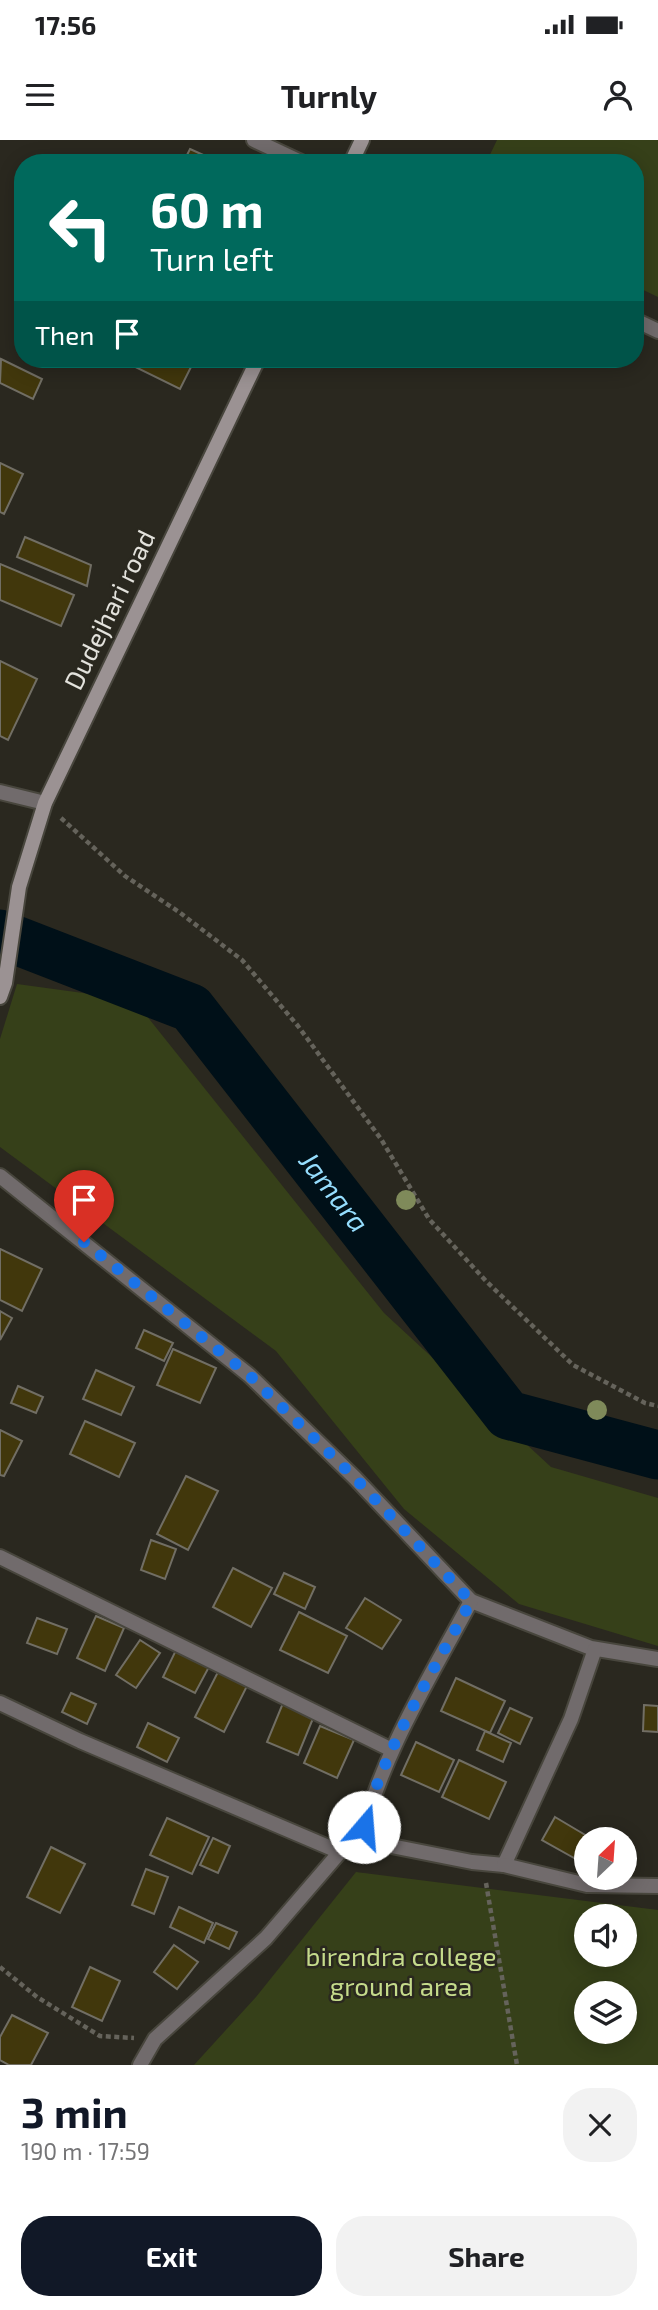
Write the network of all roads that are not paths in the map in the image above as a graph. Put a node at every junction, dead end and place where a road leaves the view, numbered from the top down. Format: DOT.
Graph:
graph roads {
  1 [pos="254,140"];
  2 [pos="284,154"];
  3 [pos="254,368"];
  4 [pos="0,793"];
  5 [pos="45,803"];
  6 [pos="3,990"];
  7 [pos="0,1175"];
  8 [pos="0,1557"];
  9 [pos="471,1601"];
  10 [pos="595,1649"];
  11 [pos="658,1659"];
  12 [pos="0,1703"];
  13 [pos="392,1750"];
  14 [pos="361,1840"];
  15 [pos="340,1852"];
  16 [pos="504,1865"];
  17 [pos="658,1886"];
  18 [pos="140,2065"];
  1 -- 2 [label="street"];
  3 -- 5 [label="street, Dudejhari road"];
  4 -- 5 [label="street"];
  5 -- 6 [label="street, Dudejhari road"];
  7 -- 9 [label="street"];
  8 -- 13 [label="street"];
  9 -- 10 [label="street"];
  9 -- 13 [label="street"];
  10 -- 11 [label="street"];
  10 -- 16 [label="street"];
  12 -- 15 [label="street"];
  13 -- 14 [label="street"];
  14 -- 15 [label="street"];
  14 -- 16 [label="street"];
  15 -- 18 [label="street"];
  16 -- 17 [label="street"];
}
